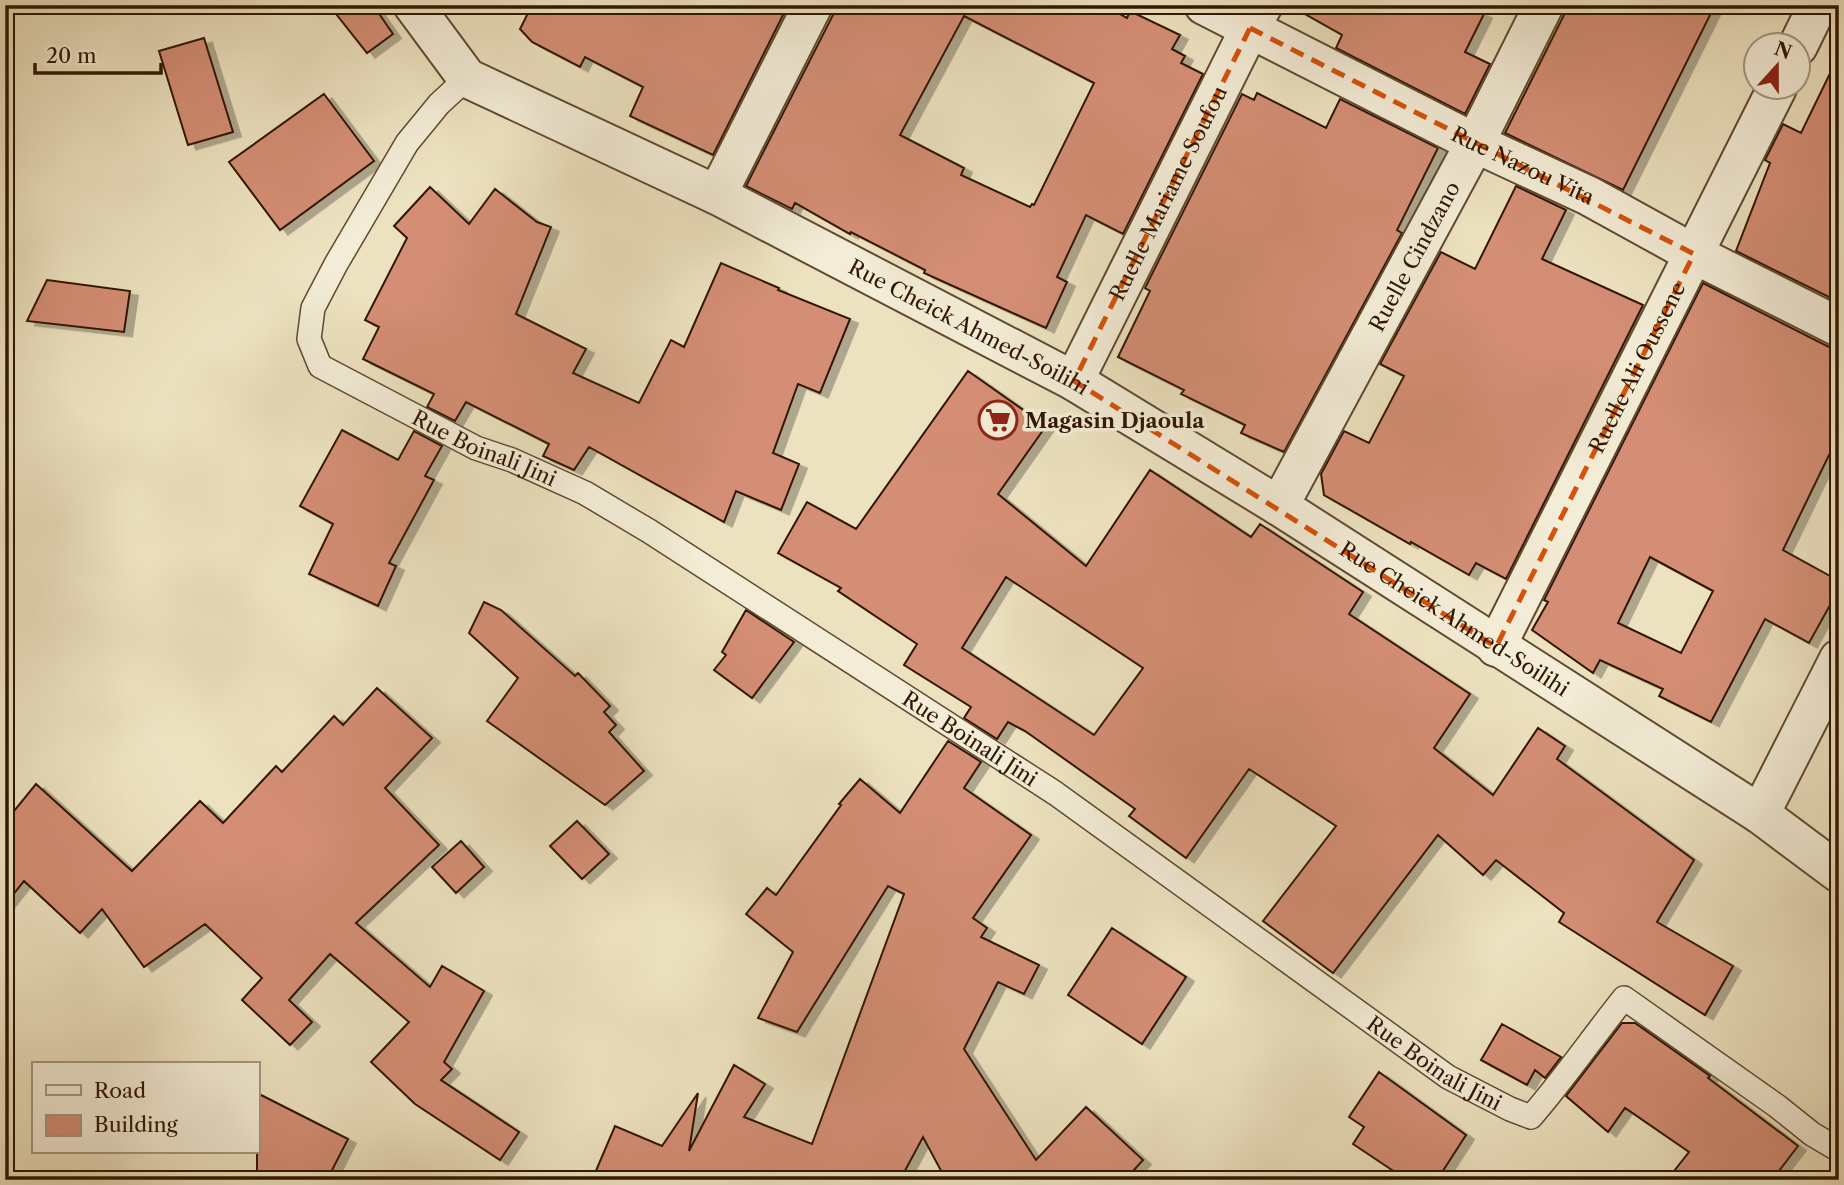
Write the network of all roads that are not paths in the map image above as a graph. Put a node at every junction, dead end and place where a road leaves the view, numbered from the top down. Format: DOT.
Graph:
graph roads {
  1 [pos="413,5"];
  2 [pos="813,5"];
  3 [pos="1204,5"];
  4 [pos="1544,5"];
  5 [pos="1819,12"];
  6 [pos="1256,17"];
  7 [pos="1807,32"];
  8 [pos="467,78"];
  9 [pos="1770,102"];
  10 [pos="1475,144"];
  11 [pos="717,195"];
  12 [pos="1694,254"];
  13 [pos="1839,327"];
  14 [pos="1074,381"];
  15 [pos="1279,506"];
  16 [pos="1496,647"];
  17 [pos="1839,659"];
  18 [pos="1760,814"];
  19 [pos="1839,873"];
  20 [pos="1839,1150"];
  1 -- 8 [label="street, Rue Cheick Ahmed-Soilihi"];
  2 -- 11 [label="street"];
  3 -- 6 [label="street, Rue Nazou Vita"];
  4 -- 10 [label="street, Ruelle Cindzano"];
  5 -- 7 [label="street"];
  6 -- 10 [label="street, Rue Nazou Vita"];
  6 -- 14 [label="street, Ruelle Mariame Soufou"];
  8 -- 11 [label="street, Rue Cheick Ahmed-Soilihi"];
  8 -- 20 [label="lane, Rue Boinali Jini"];
  9 -- 12 [label="street, Ruelle Ali Oussene"];
  10 -- 12 [label="street, Rue Nazou Vita"];
  10 -- 15 [label="street, Ruelle Cindzano"];
  11 -- 14 [label="street, Rue Cheick Ahmed-Soilihi"];
  12 -- 13 [label="street, Rue Nazou Vita"];
  12 -- 16 [label="street, Ruelle Ali Oussene"];
  14 -- 15 [label="street, Rue Cheick Ahmed-Soilihi"];
  15 -- 16 [label="street, Rue Cheick Ahmed-Soilihi"];
  16 -- 18 [label="street, Rue Cheick Ahmed-Soilihi"];
  17 -- 18 [label="street"];
  18 -- 19 [label="street, Rue Cheick Ahmed-Soilihi"];
}
